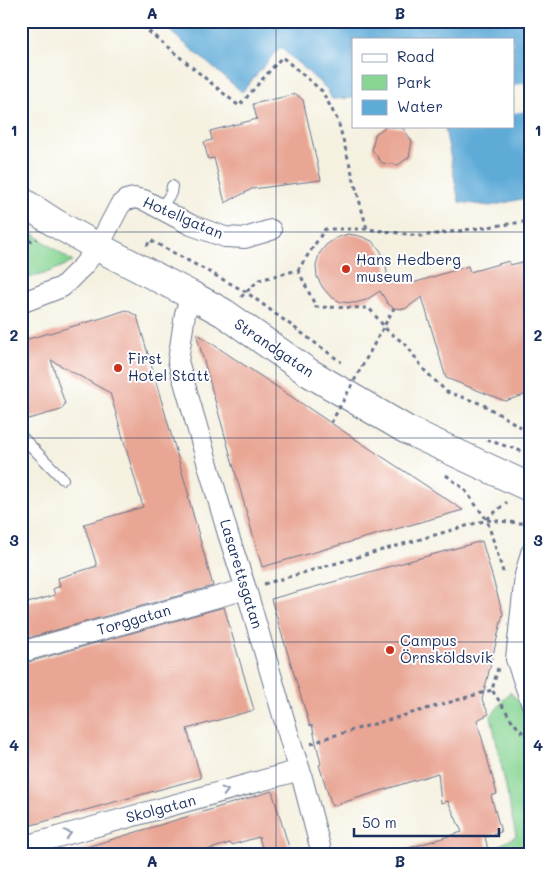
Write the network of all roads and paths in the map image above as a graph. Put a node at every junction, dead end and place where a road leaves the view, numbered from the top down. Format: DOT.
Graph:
graph roads {
  1 [pos="136,21"];
  2 [pos="172,186"];
  3 [pos="21,201"];
  4 [pos="161,208"];
  5 [pos="531,221"];
  6 [pos="367,229"];
  7 [pos="271,230"];
  8 [pos="40,238"];
  9 [pos="21,244"];
  10 [pos="98,247"];
  11 [pos="136,267"];
  12 [pos="298,270"];
  13 [pos="246,292"];
  14 [pos="192,294"];
  15 [pos="21,303"];
  16 [pos="394,308"];
  17 [pos="224,314"];
  18 [pos="346,367"];
  19 [pos="353,372"];
  20 [pos="360,377"];
  21 [pos="331,423"];
  22 [pos="531,433"];
  23 [pos="21,436"];
  24 [pos="485,439"];
  25 [pos="531,456"];
  26 [pos="62,479"];
  27 [pos="531,488"];
  28 [pos="531,524"];
  29 [pos="531,553"];
  30 [pos="246,589"];
  31 [pos="21,652"];
  32 [pos="492,690"];
  33 [pos="531,702"];
  34 [pos="293,750"];
  35 [pos="300,770"];
  36 [pos="21,847"];
  37 [pos="322,854"];
  1 -- 6 [label="path"];
  2 -- 4 [label="lane"];
  3 -- 10 [label="main road, Strandgatan"];
  4 -- 7 [label="street, Hotellgatan"];
  4 -- 10 [label="street, Hotellgatan"];
  5 -- 6 [label="path"];
  6 -- 12 [label="path"];
  8 -- 9 [label="path"];
  10 -- 11 [label="main road, Strandgatan"];
  10 -- 15 [label="street, Hotellgatan"];
  11 -- 13 [label="path"];
  11 -- 14 [label="main road, Strandgatan"];
  12 -- 13 [label="path"];
  12 -- 22 [label="path"];
  13 -- 17 [label="path"];
  13 -- 18 [label="path"];
  14 -- 17 [label="main road, Strandgatan"];
  14 -- 30 [label="street, Lasarettsgatan"];
  16 -- 21 [label="path, bridge"];
  17 -- 27 [label="main road, Strandgatan"];
  19 -- 20 [label="path"];
  23 -- 26 [label="lane"];
  24 -- 25 [label="path"];
  28 -- 30 [label="path"];
  29 -- 33 [label="street"];
  30 -- 31 [label="street, Torggatan"];
  30 -- 34 [label="street, Lasarettsgatan"];
  32 -- 34 [label="path"];
  34 -- 35 [label="street, Lasarettsgatan"];
  36 -- 35 [label="street, Skolgatan, one-way"];
  35 -- 37 [label="street, Lasarettsgatan"];
}
